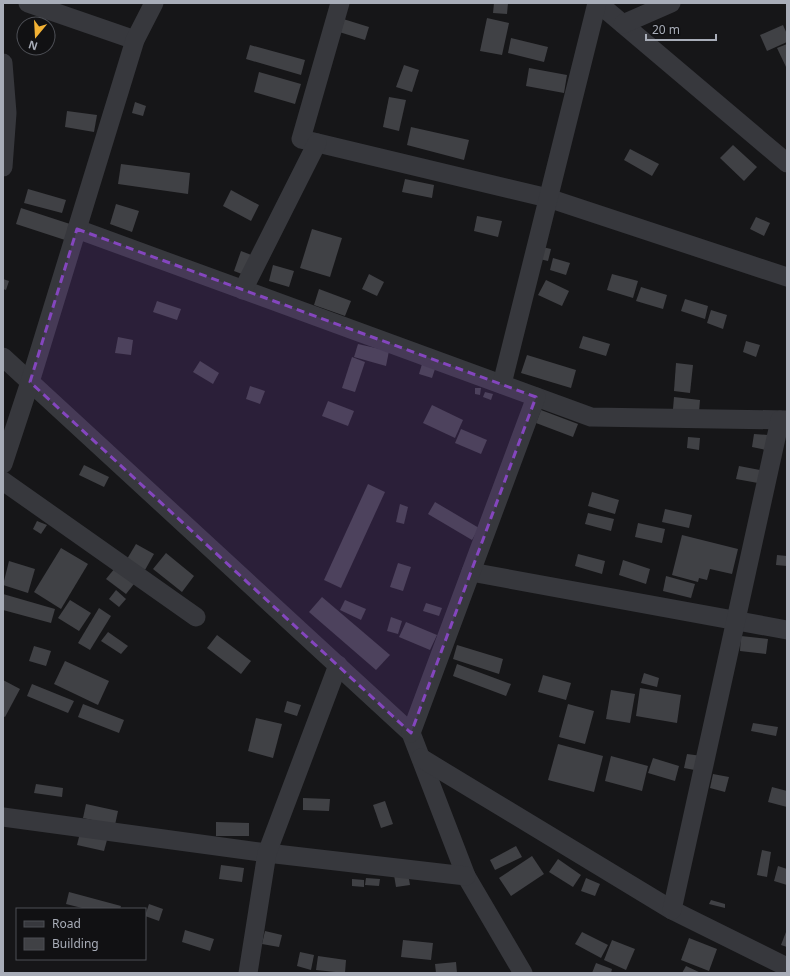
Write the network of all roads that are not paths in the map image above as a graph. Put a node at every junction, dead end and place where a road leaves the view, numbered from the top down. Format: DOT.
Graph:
graph roads {
  1 [pos="28,3"];
  2 [pos="154,3"];
  3 [pos="340,3"];
  4 [pos="597,3"];
  5 [pos="671,3"];
  6 [pos="623,24"];
  7 [pos="135,40"];
  8 [pos="3,63"];
  9 [pos="317,143"];
  10 [pos="787,163"];
  11 [pos="3,167"];
  12 [pos="548,198"];
  13 [pos="77,229"];
  14 [pos="787,277"];
  15 [pos="243,290"];
  16 [pos="3,358"];
  17 [pos="30,382"];
  18 [pos="502,384"];
  19 [pos="536,397"];
  20 [pos="784,420"];
  21 [pos="3,464"];
  22 [pos="3,481"];
  23 [pos="471,572"];
  24 [pos="196,617"];
  25 [pos="736,621"];
  26 [pos="787,630"];
  27 [pos="338,665"];
  28 [pos="411,733"];
  29 [pos="420,758"];
  30 [pos="3,817"];
  31 [pos="266,853"];
  32 [pos="466,876"];
  33 [pos="672,910"];
  34 [pos="787,967"];
  35 [pos="248,973"];
  36 [pos="523,973"];
  1 -- 7 [label="street"];
  2 -- 7 [label="street"];
  3 -- 9 [label="street"];
  4 -- 6 [label="street"];
  4 -- 12 [label="street"];
  5 -- 6 [label="street"];
  6 -- 10 [label="street"];
  7 -- 13 [label="street"];
  8 -- 11 [label="street"];
  9 -- 12 [label="street"];
  9 -- 15 [label="street"];
  12 -- 14 [label="street"];
  12 -- 18 [label="street"];
  13 -- 15 [label="street"];
  13 -- 17 [label="street"];
  15 -- 18 [label="street"];
  16 -- 17 [label="street"];
  17 -- 21 [label="street"];
  17 -- 27 [label="street"];
  18 -- 19 [label="street"];
  19 -- 20 [label="street"];
  19 -- 23 [label="street"];
  20 -- 25 [label="street"];
  22 -- 24 [label="street"];
  23 -- 25 [label="street"];
  23 -- 28 [label="street"];
  25 -- 26 [label="street"];
  25 -- 33 [label="street"];
  27 -- 28 [label="street"];
  27 -- 31 [label="street"];
  28 -- 29 [label="street"];
  29 -- 32 [label="street"];
  29 -- 33 [label="street"];
  30 -- 31 [label="street"];
  31 -- 32 [label="street"];
  31 -- 35 [label="street"];
  32 -- 36 [label="street"];
  33 -- 34 [label="street"];
}
